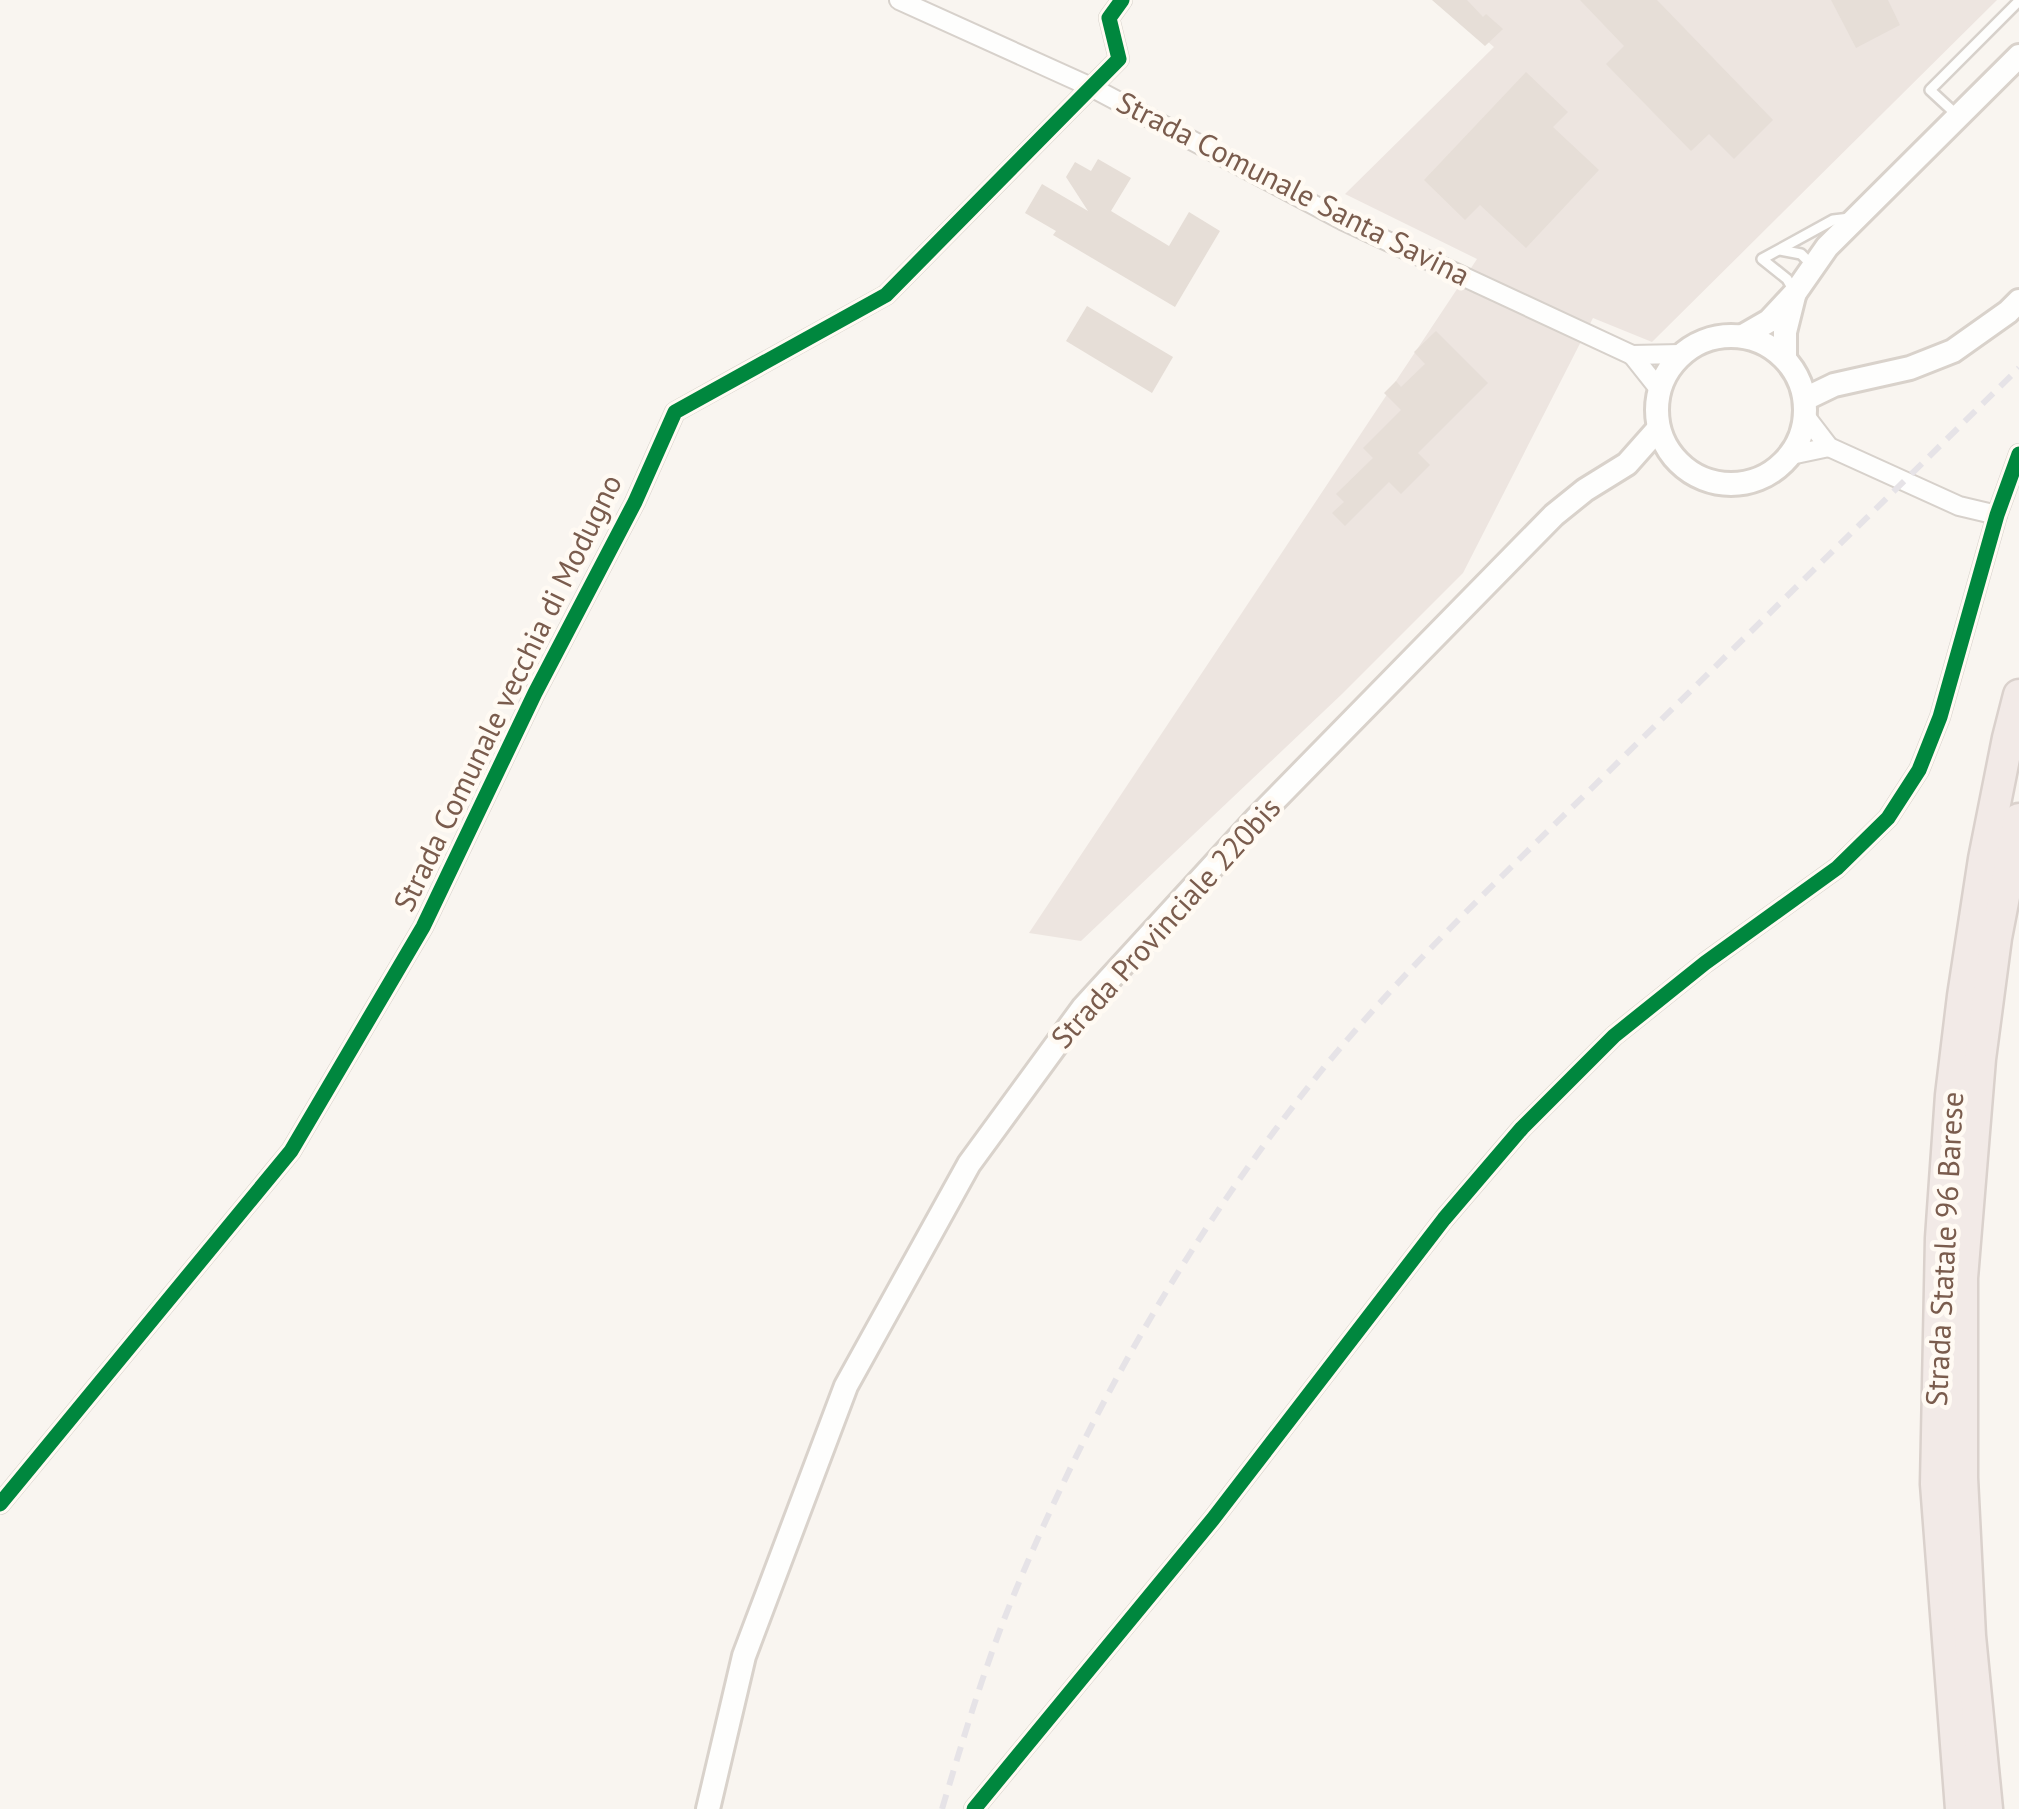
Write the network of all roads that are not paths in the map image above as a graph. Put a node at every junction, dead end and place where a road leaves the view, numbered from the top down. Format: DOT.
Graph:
graph roads {
  1 [pos="899,0"];
  2 [pos="1122,0"];
  3 [pos="2019,1"];
  4 [pos="2019,56"];
  5 [pos="1092,87"];
  6 [pos="1958,116"];
  7 [pos="1856,217"];
  8 [pos="1776,249"];
  9 [pos="1812,265"];
  10 [pos="1795,293"];
  11 [pos="2019,300"];
  12 [pos="1744,336"];
  13 [pos="1632,354"];
  14 [pos="1681,354"];
  15 [pos="1785,358"];
  16 [pos="1658,390"];
  17 [pos="1806,408"];
  18 [pos="1658,429"];
  19 [pos="1829,446"];
  20 [pos="1791,454"];
  21 [pos="2019,454"];
  22 [pos="1675,460"];
  23 [pos="1627,464"];
  24 [pos="1997,515"];
  25 [pos="2019,695"];
  26 [pos="2019,819"];
  27 [pos="0,1504"];
  28 [pos="708,1809"];
  29 [pos="974,1809"];
  30 [pos="1961,1809"];
  31 [pos="1986,1809"];
  1 -- 5 [label="street, Strada Comunale Santa Savina"];
  2 -- 5 [label="street, Strada Comunale vecchia di Modugno"];
  3 -- 6 [label="lane"];
  4 -- 6 [label="street"];
  5 -- 13 [label="street, Strada Comunale Santa Savina"];
  5 -- 27 [label="street, Strada Comunale vecchia di Modugno"];
  6 -- 7 [label="street"];
  7 -- 8 [label="lane"];
  7 -- 9 [label="street"];
  8 -- 9 [label="lane"];
  8 -- 10 [label="lane"];
  9 -- 10 [label="street"];
  10 -- 12 [label="street"];
  10 -- 15 [label="street"];
  11 -- 17 [label="street"];
  12 -- 14 [label="street"];
  12 -- 15 [label="street"];
  13 -- 14 [label="street, Strada Comunale Santa Savina"];
  13 -- 16 [label="street, Strada Comunale Santa Savina"];
  14 -- 16 [label="street"];
  15 -- 17 [label="street"];
  16 -- 18 [label="street"];
  17 -- 19 [label="street"];
  17 -- 20 [label="street"];
  18 -- 22 [label="street"];
  18 -- 23 [label="street, Strada Provinciale 220bis"];
  19 -- 20 [label="street"];
  19 -- 24 [label="street"];
  20 -- 22 [label="street"];
  21 -- 24 [label="street"];
  22 -- 23 [label="street, Strada Provinciale 220bis"];
  23 -- 28 [label="street, Strada Provinciale 220bis"];
  24 -- 29 [label="street"];
  25 -- 30 [label="highway, Strada Statale 96 Barese"];
  26 -- 31 [label="highway, Strada Statale 96 Barese"];
}
